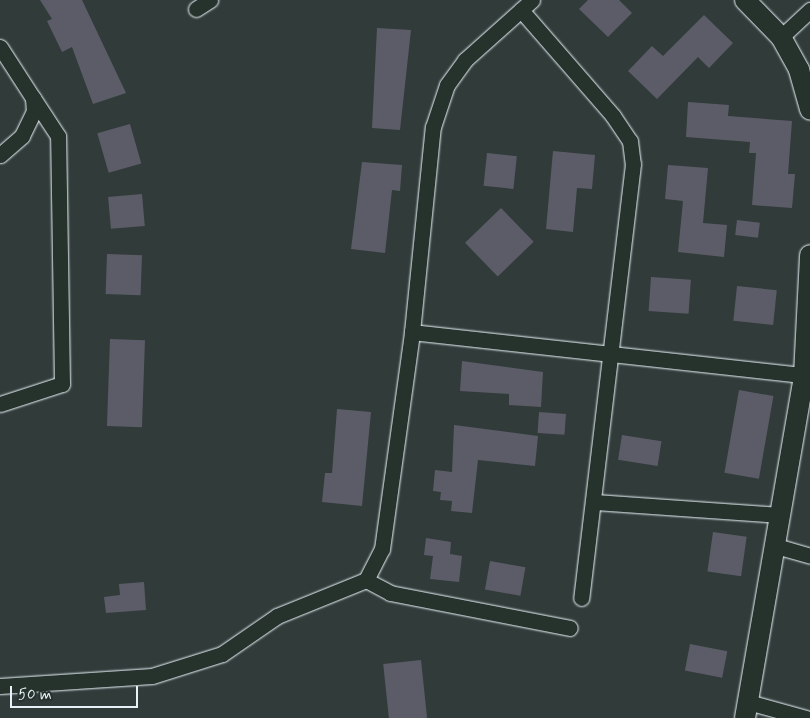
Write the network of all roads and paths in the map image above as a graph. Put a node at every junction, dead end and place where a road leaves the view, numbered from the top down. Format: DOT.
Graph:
graph roads {
  1 [pos="210,0"];
  2 [pos="532,0"];
  3 [pos="745,0"];
  4 [pos="196,9"];
  5 [pos="521,10"];
  6 [pos="810,10"];
  7 [pos="781,37"];
  8 [pos="0,47"];
  9 [pos="33,98"];
  10 [pos="810,110"];
  11 [pos="0,155"];
  12 [pos="810,255"];
  13 [pos="809,276"];
  14 [pos="412,332"];
  15 [pos="612,353"];
  16 [pos="804,375"];
  17 [pos="0,404"];
  18 [pos="595,502"];
  19 [pos="781,515"];
  20 [pos="776,546"];
  21 [pos="810,556"];
  22 [pos="366,580"];
  23 [pos="581,598"];
  24 [pos="570,628"];
  25 [pos="0,686"];
  26 [pos="746,710"];
  27 [pos="806,718"];
  1 -- 4 [label="street"];
  2 -- 5 [label="street"];
  3 -- 7 [label="street"];
  5 -- 14 [label="street"];
  5 -- 15 [label="street"];
  6 -- 7 [label="street"];
  7 -- 10 [label="street"];
  8 -- 9 [label="street"];
  9 -- 11 [label="street"];
  9 -- 17 [label="street"];
  12 -- 13 [label="street"];
  13 -- 16 [label="street"];
  14 -- 15 [label="street"];
  14 -- 22 [label="street"];
  15 -- 16 [label="street"];
  15 -- 18 [label="street"];
  16 -- 19 [label="street"];
  18 -- 19 [label="street"];
  18 -- 23 [label="street"];
  19 -- 20 [label="street"];
  20 -- 21 [label="street"];
  20 -- 26 [label="street"];
  22 -- 24 [label="street"];
  22 -- 25 [label="street"];
  26 -- 27 [label="street"];
}
